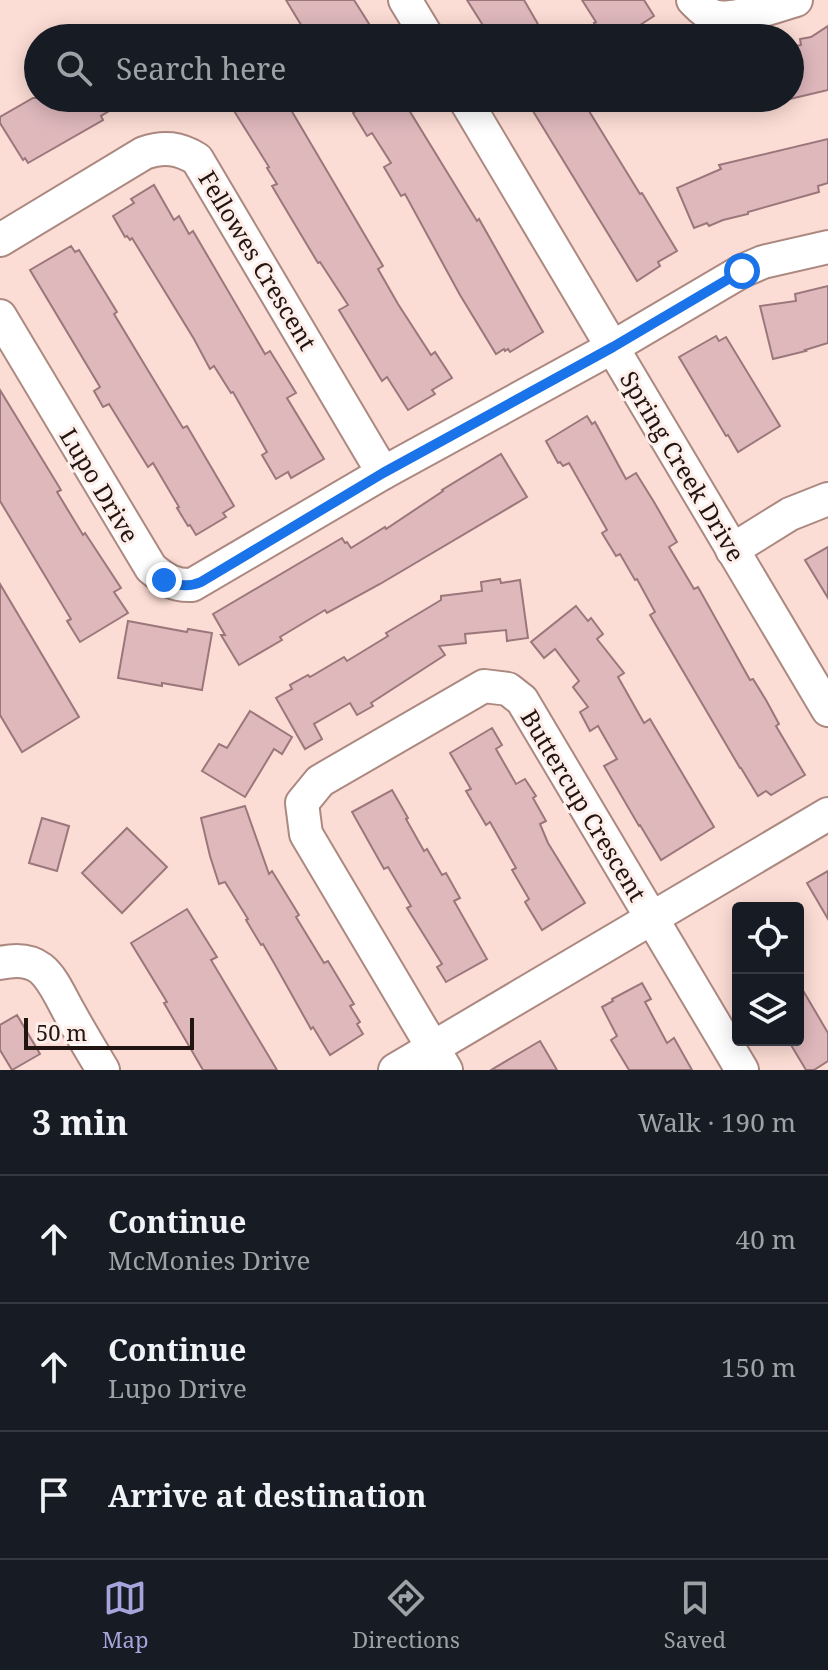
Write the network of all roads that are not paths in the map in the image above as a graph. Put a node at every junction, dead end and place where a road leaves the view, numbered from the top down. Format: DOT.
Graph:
graph roads {
  1 [pos="405,0"];
  2 [pos="693,0"];
  3 [pos="796,0"];
  4 [pos="420,24"];
  5 [pos="472,112"];
  6 [pos="0,240"];
  7 [pos="828,247"];
  8 [pos="0,316"];
  9 [pos="613,347"];
  10 [pos="383,473"];
  11 [pos="828,499"];
  12 [pos="732,550"];
  13 [pos="828,710"];
  14 [pos="828,814"];
  15 [pos="652,919"];
  16 [pos="0,963"];
  17 [pos="439,1059"];
  18 [pos="103,1070"];
  19 [pos="395,1070"];
  20 [pos="742,1070"];
  1 -- 4 [label="street"];
  2 -- 3 [label="street"];
  5 -- 9 [label="street, Spring Creek Drive"];
  6 -- 10 [label="street, Fellowes Crescent"];
  7 -- 9 [label="street, Lupo Drive"];
  8 -- 10 [label="street, Lupo Drive"];
  9 -- 10 [label="street, Lupo Drive"];
  9 -- 12 [label="street, Spring Creek Drive"];
  11 -- 12 [label="street"];
  12 -- 13 [label="street, Spring Creek Drive"];
  14 -- 15 [label="street"];
  15 -- 17 [label="street"];
  15 -- 17 [label="street, Buttercup Crescent"];
  15 -- 20 [label="street, Buttercup Crescent"];
  16 -- 18 [label="street"];
  17 -- 19 [label="street"];
}
